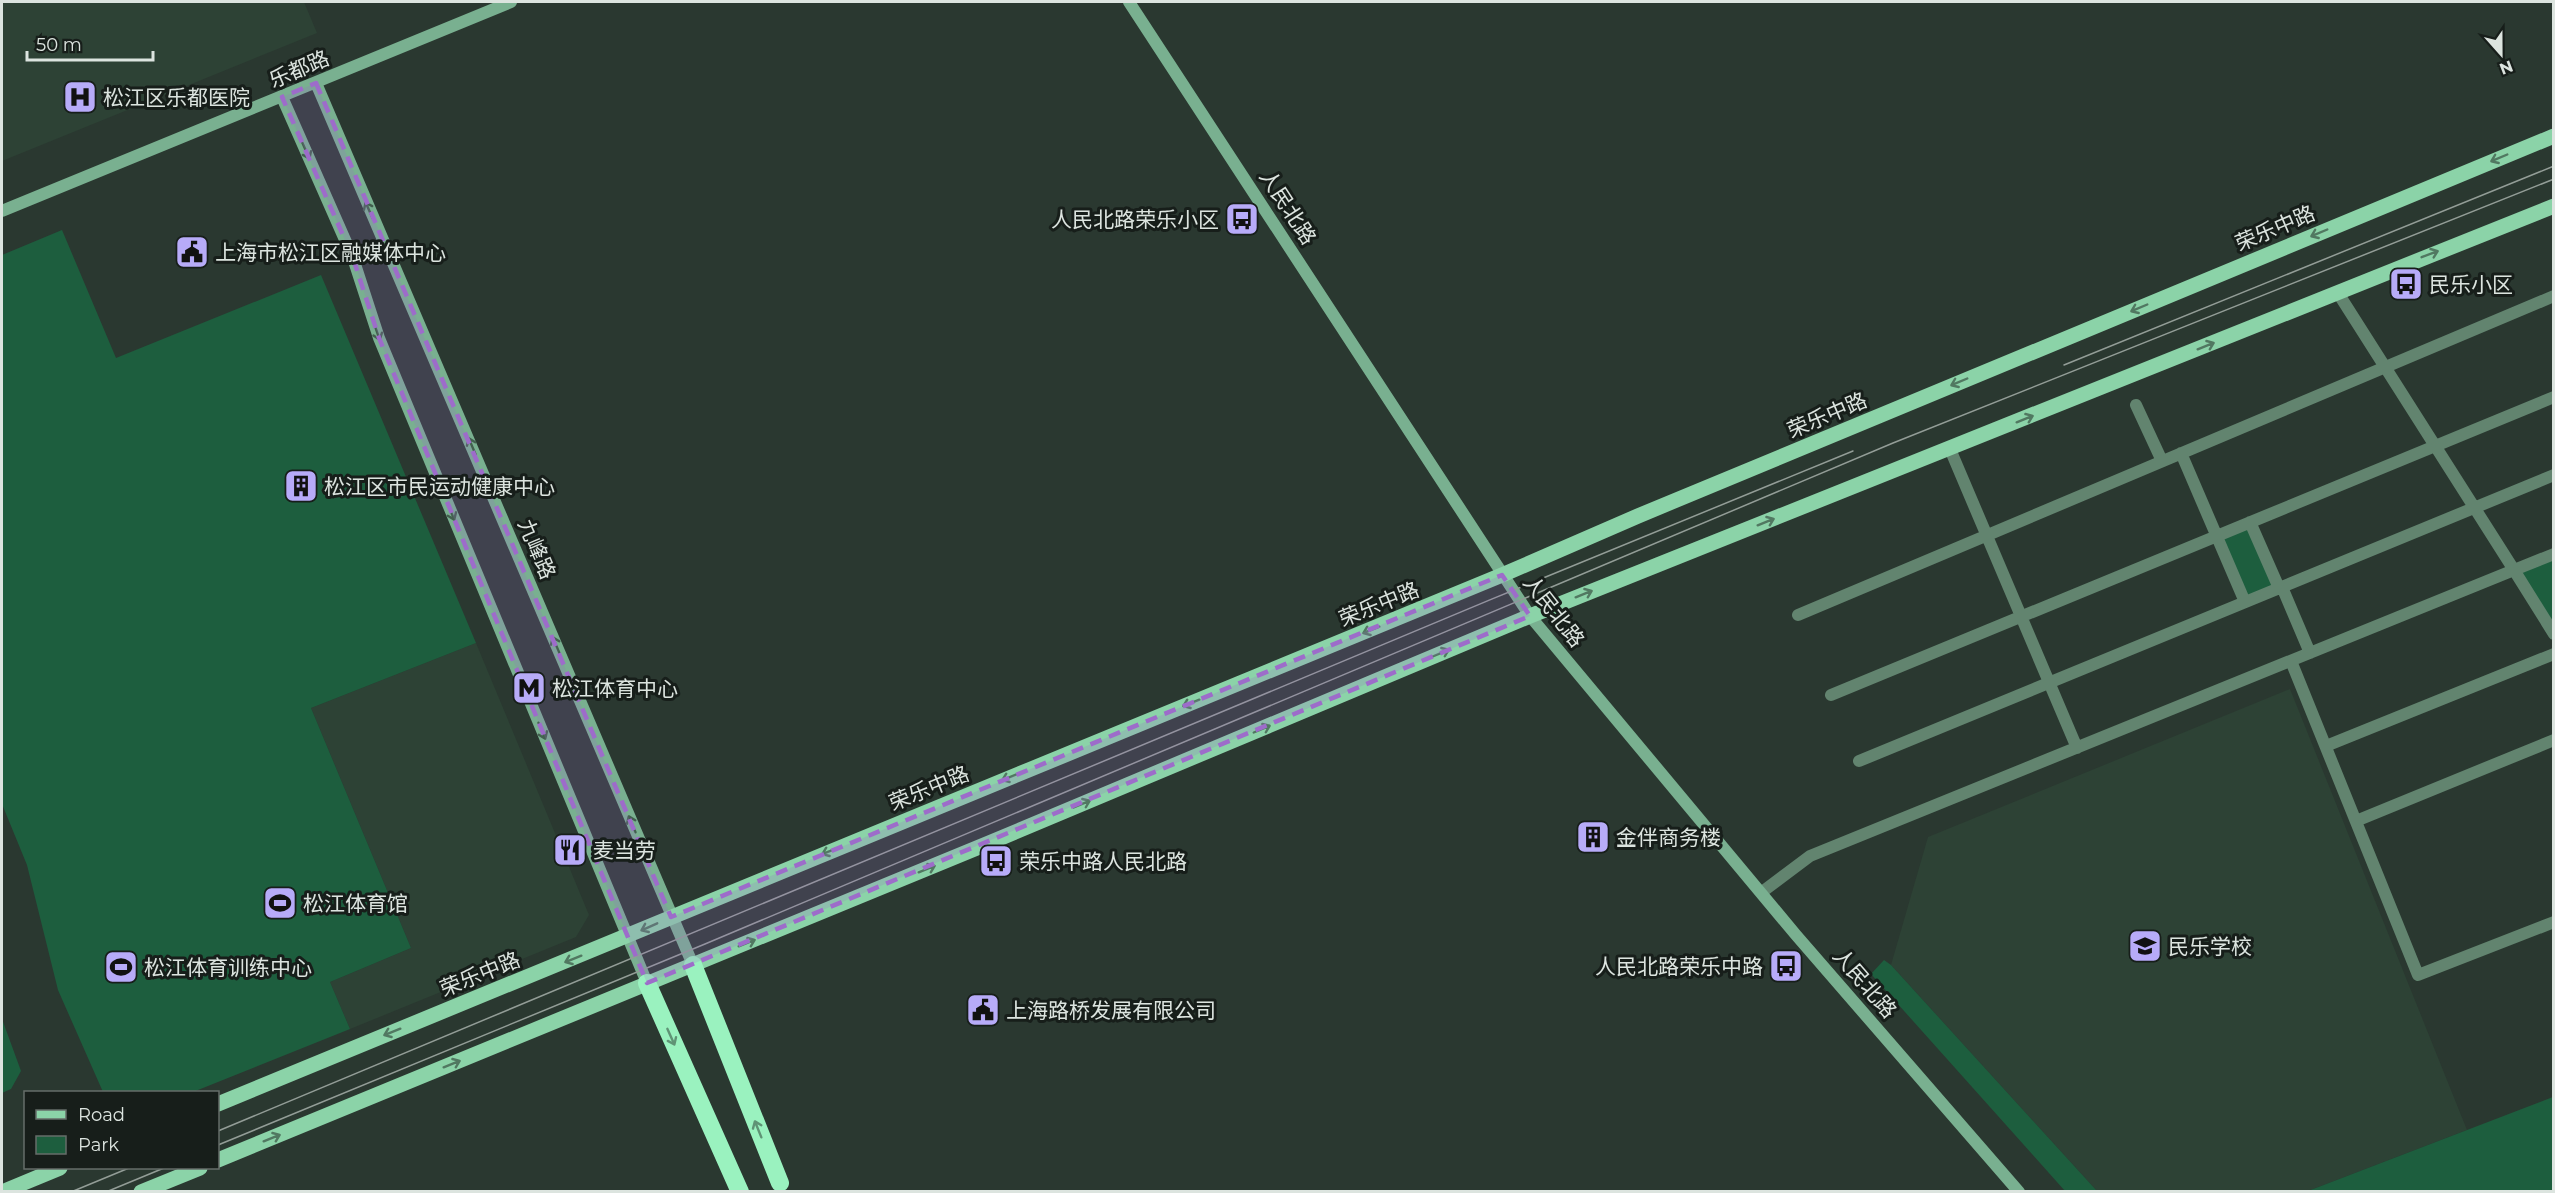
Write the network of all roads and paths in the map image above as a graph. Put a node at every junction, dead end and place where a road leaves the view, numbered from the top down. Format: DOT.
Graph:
graph roads {
  1 [pos="510,2"];
  2 [pos="1129,2"];
  3 [pos="316,83"];
  4 [pos="282,97"];
  5 [pos="2553,136"];
  6 [pos="2553,206"];
  7 [pos="2,211"];
  8 [pos="2338,294"];
  9 [pos="2553,297"];
  10 [pos="2385,367"];
  11 [pos="2553,397"];
  12 [pos="2136,405"];
  13 [pos="2435,446"];
  14 [pos="1950,449"];
  15 [pos="2181,453"];
  16 [pos="2162,461"];
  17 [pos="2553,475"];
  18 [pos="2474,508"];
  19 [pos="2250,522"];
  20 [pos="1987,535"];
  21 [pos="2217,536"];
  22 [pos="2553,555"];
  23 [pos="2514,570"];
  24 [pos="1502,576"];
  25 [pos="2280,588"];
  26 [pos="2245,602"];
  27 [pos="1798,615"];
  28 [pos="1530,616"];
  29 [pos="2021,616"];
  30 [pos="2553,634"];
  31 [pos="2310,653"];
  32 [pos="2553,654"];
  33 [pos="2291,661"];
  34 [pos="2049,683"];
  35 [pos="1831,694"];
  36 [pos="2553,741"];
  37 [pos="2326,746"];
  38 [pos="2077,748"];
  39 [pos="1859,761"];
  40 [pos="2356,821"];
  41 [pos="1762,892"];
  42 [pos="671,917"];
  43 [pos="2553,922"];
  44 [pos="627,937"];
  45 [pos="693,965"];
  46 [pos="647,983"];
  47 [pos="219,1104"];
  48 [pos="219,1160"];
  49 [pos="55,1169"];
  50 [pos="195,1169"];
  51 [pos="780,1183"];
  52 [pos="2,1191"];
  53 [pos="141,1191"];
  54 [pos="740,1191"];
  55 [pos="2019,1191"];
  1 -- 3 [label="main road, 乐都路"];
  2 -- 24 [label="main road, 人民北路"];
  3 -- 4 [label="main road, 乐都路"];
  42 -- 3 [label="main road, 九峰路, one-way"];
  4 -- 7 [label="main road, 乐都路"];
  4 -- 44 [label="main road, one-way"];
  5 -- 24 [label="main road, 荣乐中路, one-way"];
  8 -- 6 [label="main road, one-way"];
  8 -- 10 [label="street"];
  14 -- 8 [label="main road, one-way"];
  9 -- 10 [label="street"];
  10 -- 13 [label="street"];
  10 -- 15 [label="street"];
  11 -- 13 [label="street"];
  12 -- 16 [label="street"];
  13 -- 18 [label="street"];
  13 -- 19 [label="street"];
  14 -- 20 [label="street"];
  28 -- 14 [label="main road, one-way"];
  15 -- 16 [label="street"];
  15 -- 21 [label="street"];
  16 -- 20 [label="street"];
  17 -- 18 [label="street"];
  18 -- 23 [label="street"];
  18 -- 25 [label="street"];
  19 -- 21 [label="street"];
  19 -- 25 [label="street"];
  20 -- 27 [label="street"];
  20 -- 29 [label="street"];
  21 -- 26 [label="street"];
  21 -- 29 [label="street"];
  22 -- 23 [label="street"];
  23 -- 30 [label="street"];
  23 -- 31 [label="street"];
  24 -- 28 [label="main road, 人民北路"];
  24 -- 42 [label="main road, 荣乐中路, one-way"];
  25 -- 26 [label="street"];
  25 -- 31 [label="street"];
  26 -- 34 [label="street"];
  28 -- 41 [label="main road, 人民北路"];
  45 -- 28 [label="main road, one-way"];
  29 -- 34 [label="street"];
  29 -- 35 [label="street"];
  31 -- 33 [label="street"];
  32 -- 37 [label="street"];
  33 -- 37 [label="street"];
  33 -- 38 [label="street"];
  34 -- 38 [label="street"];
  34 -- 39 [label="street"];
  36 -- 40 [label="street"];
  37 -- 40 [label="street"];
  38 -- 41 [label="street"];
  40 -- 43 [label="street"];
  41 -- 55 [label="main road, 人民北路"];
  42 -- 44 [label="main road, 荣乐中路, one-way"];
  42 -- 45 [label="main road, 九峰路"];
  44 -- 46 [label="main road"];
  44 -- 47 [label="main road, 荣乐中路, one-way"];
  45 -- 46 [label="main road"];
  51 -- 45 [label="highway, one-way"];
  48 -- 46 [label="main road, one-way"];
  46 -- 54 [label="highway, one-way"];
  49 -- 52 [label="main road"];
  50 -- 53 [label="main road"];
}
